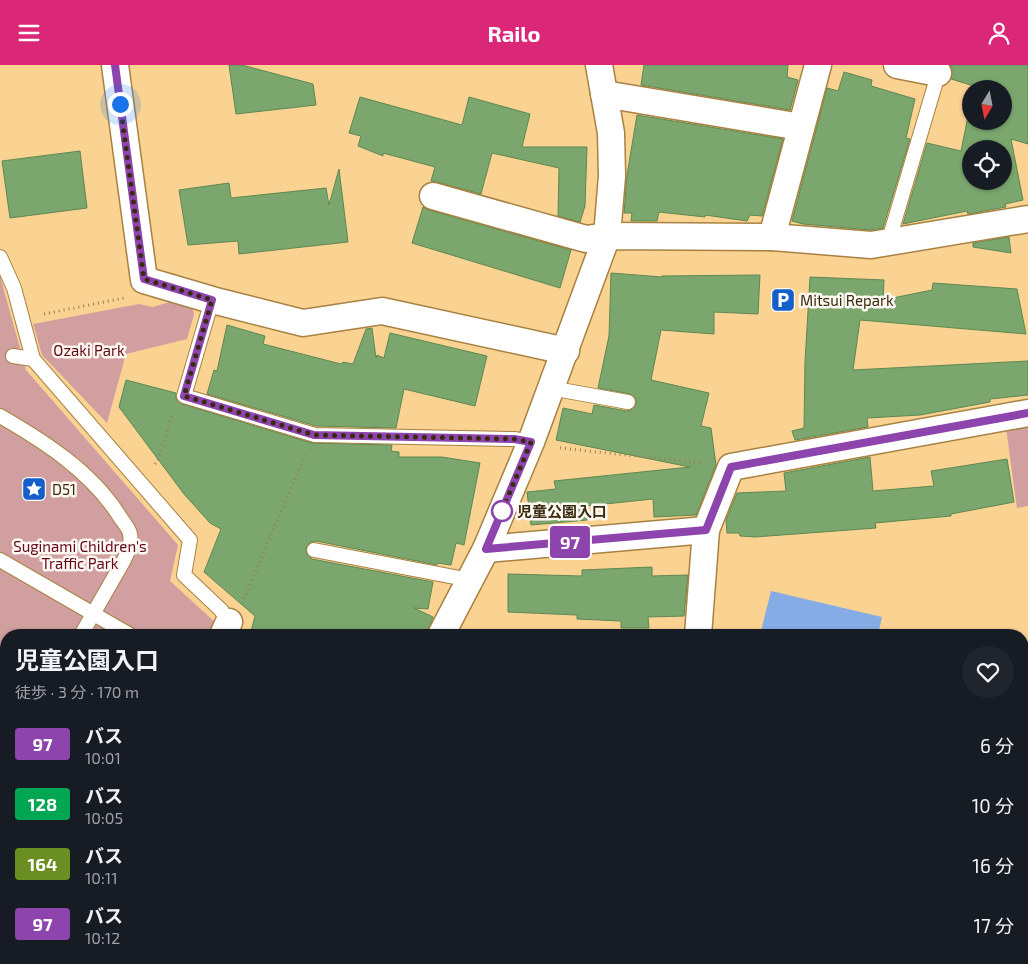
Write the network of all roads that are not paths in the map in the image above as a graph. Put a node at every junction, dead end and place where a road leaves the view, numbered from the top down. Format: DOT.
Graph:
graph roads {
  1 [pos="115,65"];
  2 [pos="599,65"];
  3 [pos="818,65"];
  4 [pos="897,65"];
  5 [pos="939,69"];
  6 [pos="604,94"];
  7 [pos="801,127"];
  8 [pos="433,196"];
  9 [pos="1028,219"];
  10 [pos="607,236"];
  11 [pos="772,237"];
  12 [pos="888,243"];
  13 [pos="0,257"];
  14 [pos="212,300"];
  15 [pos="566,351"];
  16 [pos="13,356"];
  17 [pos="33,359"];
  18 [pos="550,388"];
  19 [pos="628,402"];
  20 [pos="1028,413"];
  21 [pos="0,416"];
  22 [pos="531,442"];
  23 [pos="706,530"];
  24 [pos="486,549"];
  25 [pos="314,550"];
  26 [pos="0,560"];
  27 [pos="470,580"];
  28 [pos="94,613"];
  29 [pos="85,629"];
  30 [pos="120,629"];
  31 [pos="226,629"];
  32 [pos="445,629"];
  33 [pos="698,629"];
  1 -- 14 [label="street"];
  2 -- 6 [label="street"];
  3 -- 7 [label="street"];
  4 -- 5 [label="street"];
  5 -- 12 [label="lane"];
  6 -- 7 [label="street"];
  6 -- 10 [label="street"];
  7 -- 11 [label="street"];
  8 -- 10 [label="street"];
  9 -- 12 [label="street"];
  10 -- 11 [label="street"];
  10 -- 15 [label="street"];
  11 -- 12 [label="street"];
  13 -- 17 [label="lane"];
  14 -- 15 [label="street"];
  14 -- 22 [label="lane"];
  15 -- 18 [label="street"];
  16 -- 17 [label="lane"];
  17 -- 31 [label="lane"];
  18 -- 19 [label="lane"];
  18 -- 22 [label="street"];
  20 -- 23 [label="street"];
  21 -- 28 [label="lane"];
  22 -- 24 [label="street"];
  23 -- 24 [label="street"];
  23 -- 33 [label="street"];
  24 -- 27 [label="street"];
  25 -- 27 [label="lane"];
  26 -- 28 [label="lane"];
  27 -- 32 [label="street"];
  28 -- 29 [label="lane"];
  28 -- 30 [label="lane"];
}
